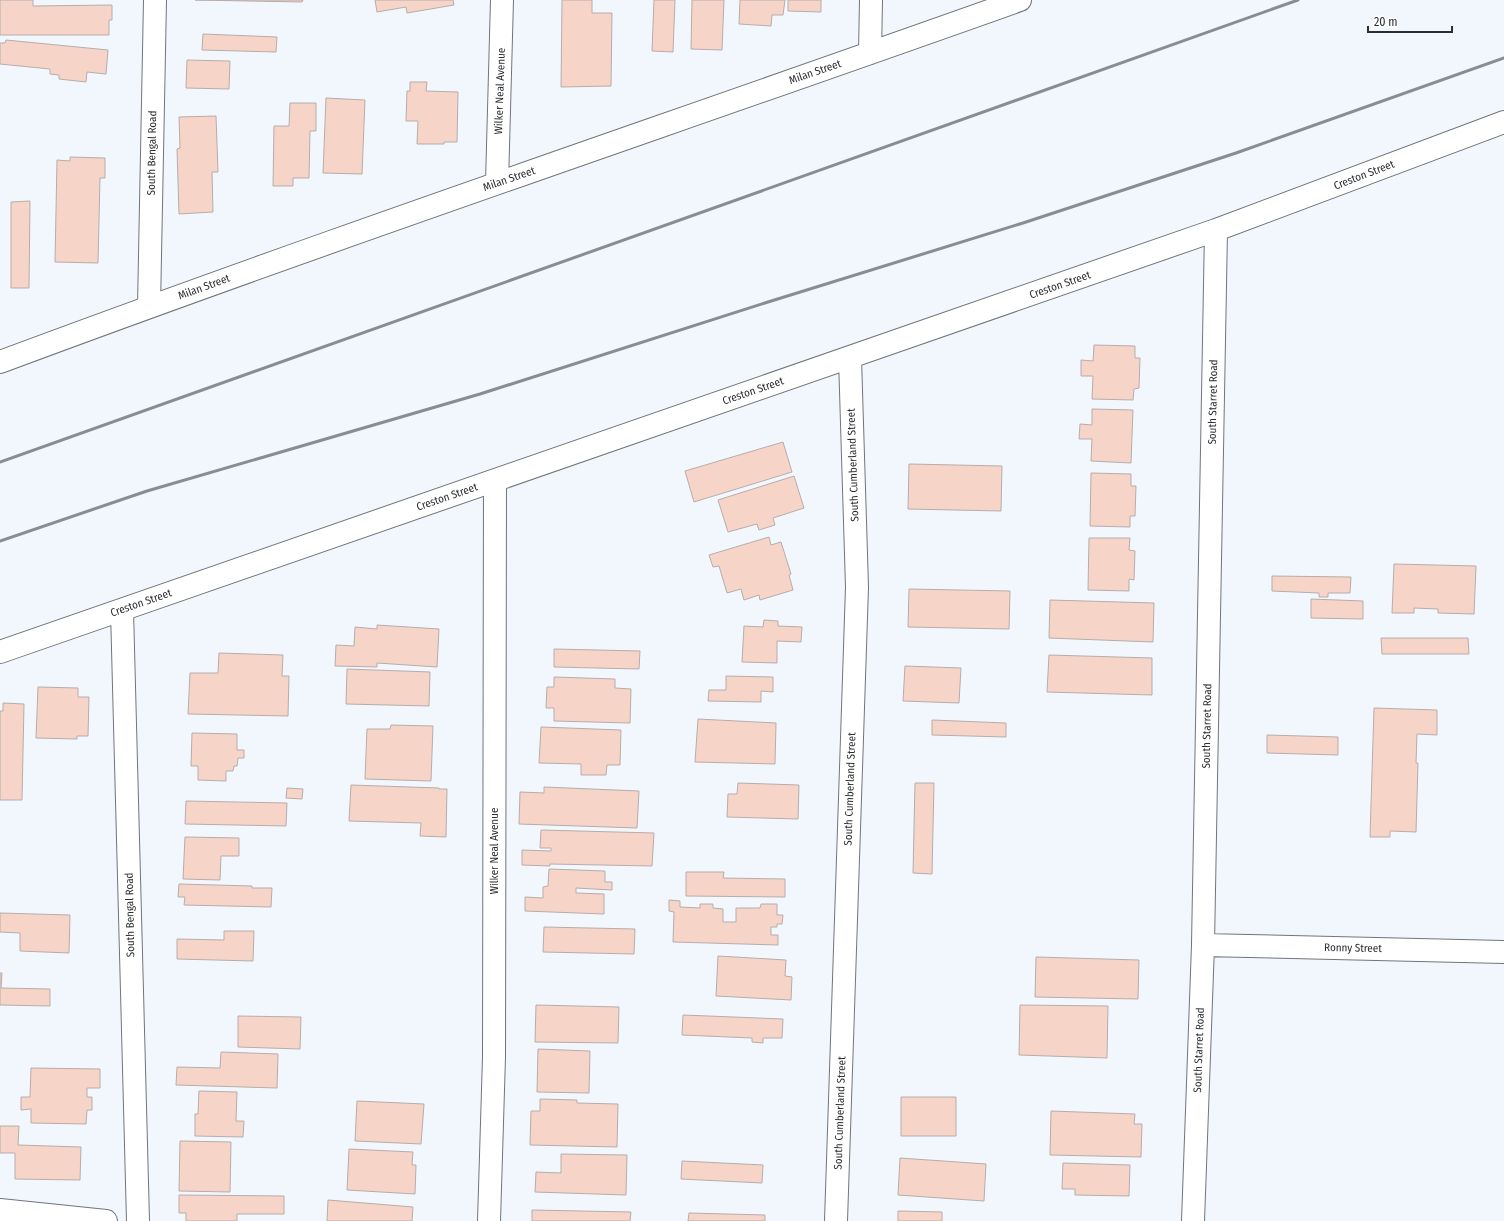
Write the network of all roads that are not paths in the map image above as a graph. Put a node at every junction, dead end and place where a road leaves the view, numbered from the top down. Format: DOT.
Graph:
graph roads {
  1 [pos="155,0"];
  2 [pos="502,0"];
  3 [pos="871,0"];
  4 [pos="1020,0"];
  5 [pos="870,53"];
  6 [pos="1504,122"];
  7 [pos="497,183"];
  8 [pos="1216,230"];
  9 [pos="149,307"];
  10 [pos="850,358"];
  11 [pos="0,362"];
  12 [pos="495,481"];
  13 [pos="122,610"];
  14 [pos="0,652"];
  15 [pos="1203,945"];
  16 [pos="1504,952"];
  17 [pos="0,1210"];
  18 [pos="106,1221"];
  19 [pos="138,1221"];
  20 [pos="489,1221"];
  21 [pos="836,1221"];
  22 [pos="1193,1221"];
  1 -- 9 [label="street, South Bengal Road"];
  2 -- 7 [label="street, Wilker Neal Avenue"];
  3 -- 5 [label="street"];
  4 -- 5 [label="street, Milan Street"];
  5 -- 7 [label="street, Milan Street"];
  6 -- 8 [label="street, Creston Street"];
  7 -- 9 [label="street, Milan Street"];
  8 -- 10 [label="street, Creston Street"];
  8 -- 15 [label="street, South Starret Road"];
  9 -- 11 [label="street, Milan Street"];
  10 -- 12 [label="street, Creston Street"];
  10 -- 21 [label="street, South Cumberland Street"];
  12 -- 13 [label="street, Creston Street"];
  12 -- 20 [label="street, Wilker Neal Avenue"];
  13 -- 14 [label="street, Creston Street"];
  13 -- 19 [label="street, South Bengal Road"];
  15 -- 16 [label="street, Ronny Street"];
  15 -- 22 [label="street, South Starret Road"];
  17 -- 18 [label="street"];
}
